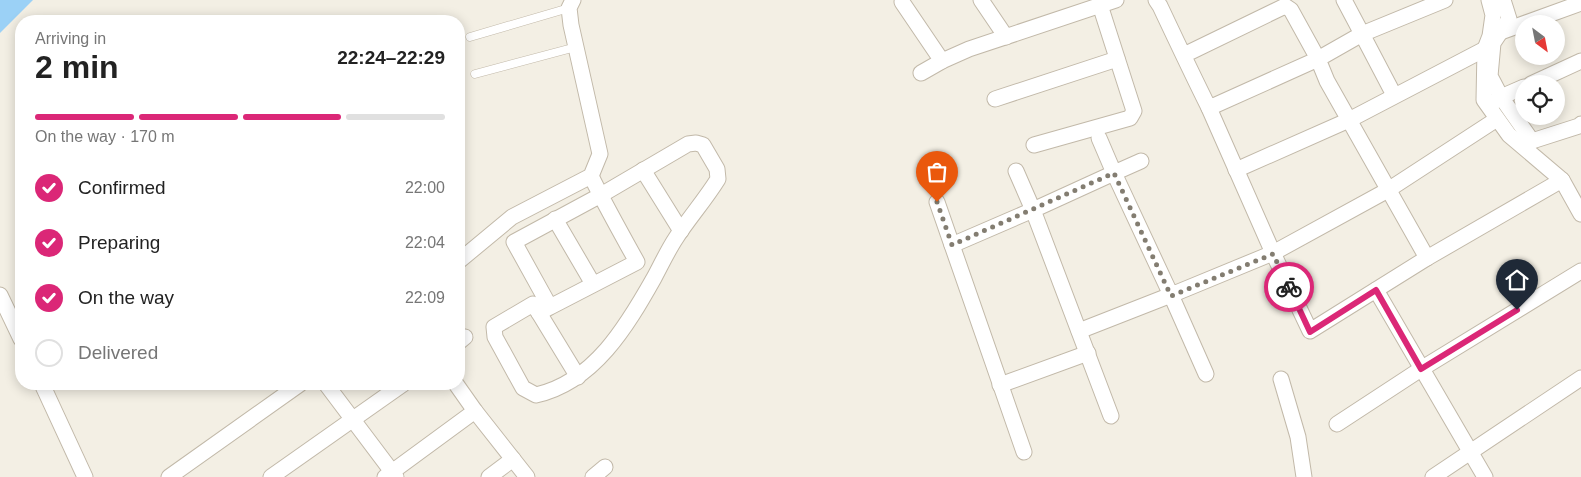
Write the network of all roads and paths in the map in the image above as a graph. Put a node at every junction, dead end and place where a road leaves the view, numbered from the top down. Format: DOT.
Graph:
graph roads {
  1 [pos="981,0"];
  2 [pos="1116,0"];
  3 [pos="1156,0"];
  4 [pos="1344,0"];
  5 [pos="1445,0"];
  6 [pos="1490,0"];
  7 [pos="1504,0"];
  8 [pos="902,2"];
  9 [pos="1581,3"];
  10 [pos="571,4"];
  11 [pos="1100,5"];
  12 [pos="1362,34"];
  13 [pos="470,37"];
  14 [pos="1006,37"];
  15 [pos="1492,39"];
  16 [pos="576,47"];
  17 [pos="1184,55"];
  18 [pos="1117,59"];
  19 [pos="1318,59"];
  20 [pos="942,61"];
  21 [pos="1581,61"];
  22 [pos="921,73"];
  23 [pos="475,74"];
  24 [pos="1551,75"];
  25 [pos="1515,91"];
  26 [pos="1394,95"];
  27 [pos="1501,97"];
  28 [pos="995,99"];
  29 [pos="1488,106"];
  30 [pos="1209,108"];
  31 [pos="1497,119"];
  32 [pos="1349,120"];
  33 [pos="1581,124"];
  34 [pos="1099,138"];
  35 [pos="1034,145"];
  36 [pos="1530,146"];
  37 [pos="1141,161"];
  38 [pos="643,170"];
  39 [pos="1236,170"];
  40 [pos="1016,171"];
  41 [pos="1114,173"];
  42 [pos="590,176"];
  43 [pos="1562,180"];
  44 [pos="1388,190"];
  45 [pos="601,195"];
  46 [pos="937,202"];
  47 [pos="1033,210"];
  48 [pos="1581,214"];
  49 [pos="555,219"];
  50 [pos="508,221"];
  51 [pos="681,231"];
  52 [pos="514,242"];
  53 [pos="952,245"];
  54 [pos="1273,254"];
  55 [pos="465,256"];
  56 [pos="1427,258"];
  57 [pos="637,262"];
  58 [pos="658,269"];
  59 [pos="1581,271"];
  60 [pos="593,284"];
  61 [pos="1376,290"];
  62 [pos="0,295"];
  63 [pos="1171,296"];
  64 [pos="545,310"];
  65 [pos="15,326"];
  66 [pos="1079,331"];
  67 [pos="1088,353"];
  68 [pos="1421,369"];
  69 [pos="1206,374"];
  70 [pos="578,377"];
  71 [pos="1581,378"];
  72 [pos="1282,379"];
  73 [pos="1000,385"];
  74 [pos="45,390"];
  75 [pos="292,390"];
  76 [pos="330,390"];
  77 [pos="394,390"];
  78 [pos="460,390"];
  79 [pos="475,411"];
  80 [pos="1111,416"];
  81 [pos="352,419"];
  82 [pos="1337,424"];
  83 [pos="1024,452"];
  84 [pos="1470,452"];
  85 [pos="513,459"];
  86 [pos="605,468"];
  87 [pos="391,475"];
  88 [pos="85,477"];
  89 [pos="169,477"];
  90 [pos="271,477"];
  91 [pos="489,477"];
  92 [pos="527,477"];
  93 [pos="593,477"];
  94 [pos="1304,477"];
  95 [pos="1432,477"];
  96 [pos="1485,477"];
  1 -- 14 [label="street"];
  2 -- 11 [label="street"];
  3 -- 17 [label="street"];
  4 -- 12 [label="street"];
  5 -- 12 [label="street"];
  6 -- 15 [label="street"];
  7 -- 15 [label="street"];
  8 -- 20 [label="street"];
  9 -- 15 [label="street"];
  10 -- 13 [label="lane"];
  10 -- 16 [label="street"];
  11 -- 14 [label="street"];
  11 -- 18 [label="street"];
  12 -- 19 [label="street"];
  12 -- 26 [label="street"];
  14 -- 20 [label="street"];
  15 -- 26 [label="street"];
  15 -- 27 [label="street"];
  15 -- 29 [label="street"];
  16 -- 23 [label="lane"];
  16 -- 42 [label="street"];
  17 -- 19 [label="street"];
  17 -- 30 [label="street"];
  18 -- 28 [label="street"];
  18 -- 35 [label="street"];
  19 -- 30 [label="street"];
  19 -- 32 [label="street"];
  20 -- 22 [label="street"];
  21 -- 24 [label="street"];
  25 -- 27 [label="street"];
  26 -- 32 [label="street"];
  27 -- 29 [label="street"];
  27 -- 36 [label="street"];
  29 -- 31 [label="street"];
  30 -- 39 [label="street"];
  31 -- 36 [label="street"];
  31 -- 44 [label="street"];
  32 -- 39 [label="street"];
  32 -- 44 [label="street"];
  33 -- 36 [label="street"];
  34 -- 41 [label="street"];
  36 -- 43 [label="street"];
  37 -- 41 [label="street"];
  38 -- 45 [label="street"];
  38 -- 51 [label="street"];
  38 -- 51 [label="street"];
  39 -- 54 [label="street"];
  40 -- 47 [label="street"];
  41 -- 47 [label="street"];
  41 -- 63 [label="street"];
  42 -- 45 [label="street"];
  42 -- 50 [label="street"];
  43 -- 48 [label="street"];
  43 -- 56 [label="street"];
  44 -- 54 [label="street"];
  44 -- 56 [label="street"];
  45 -- 49 [label="street"];
  45 -- 57 [label="street"];
  46 -- 53 [label="street"];
  47 -- 53 [label="street"];
  47 -- 66 [label="street"];
  49 -- 52 [label="street"];
  49 -- 60 [label="street"];
  50 -- 52 [label="street"];
  50 -- 55 [label="street"];
  51 -- 58 [label="street"];
  52 -- 64 [label="street"];
  53 -- 73 [label="street"];
  54 -- 61 [label="street"];
  54 -- 63 [label="street"];
  56 -- 61 [label="street"];
  57 -- 58 [label="street"];
  57 -- 60 [label="street"];
  58 -- 70 [label="street"];
  59 -- 68 [label="street"];
  60 -- 64 [label="street"];
  61 -- 68 [label="street"];
  62 -- 65 [label="street"];
  63 -- 66 [label="street"];
  63 -- 69 [label="street"];
  64 -- 70 [label="street"];
  64 -- 70 [label="street"];
  66 -- 67 [label="street"];
  67 -- 73 [label="street"];
  67 -- 80 [label="street"];
  68 -- 82 [label="street"];
  68 -- 84 [label="street"];
  71 -- 84 [label="street"];
  72 -- 94 [label="street"];
  73 -- 83 [label="street"];
  74 -- 88 [label="street"];
  75 -- 89 [label="street"];
  76 -- 81 [label="street"];
  77 -- 81 [label="street"];
  78 -- 79 [label="street"];
  79 -- 85 [label="street"];
  79 -- 87 [label="street"];
  81 -- 87 [label="street"];
  81 -- 90 [label="street"];
  84 -- 95 [label="street"];
  84 -- 96 [label="street"];
  85 -- 91 [label="street"];
  85 -- 92 [label="street"];
  86 -- 93 [label="street"];
}
